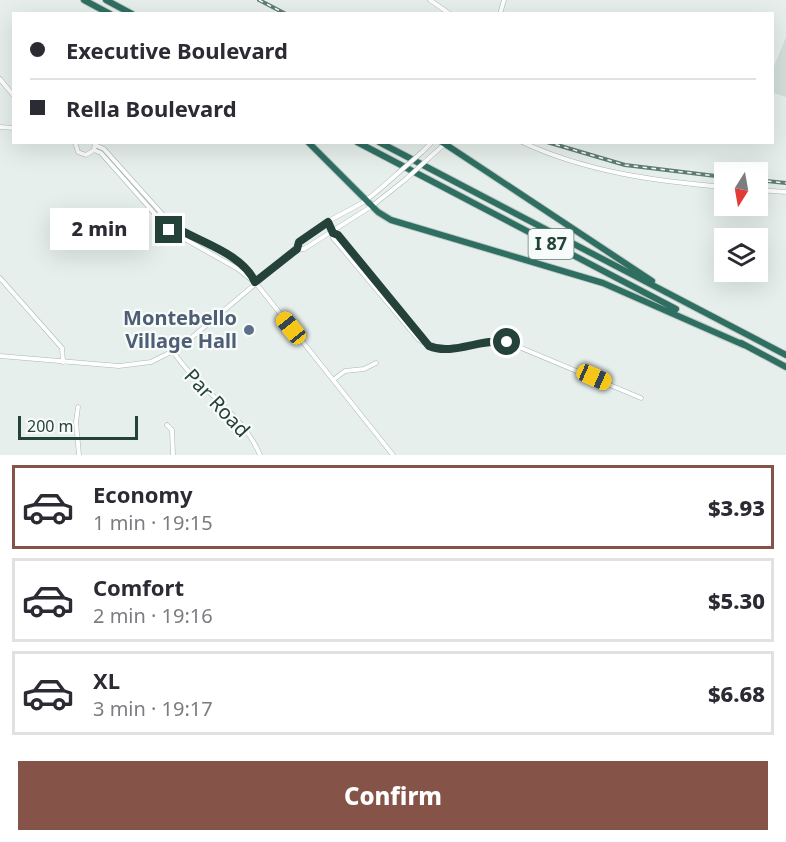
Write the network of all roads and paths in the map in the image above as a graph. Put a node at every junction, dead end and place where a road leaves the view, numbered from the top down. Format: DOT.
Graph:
graph roads {
  1 [pos="84,0"];
  2 [pos="106,0"];
  3 [pos="430,0"];
  4 [pos="106,12"];
  5 [pos="129,12"];
  6 [pos="447,12"];
  7 [pos="0,79"];
  8 [pos="12,94"];
  9 [pos="76,144"];
  10 [pos="310,144"];
  11 [pos="361,144"];
  12 [pos="383,144"];
  13 [pos="430,144"];
  14 [pos="443,144"];
  15 [pos="446,144"];
  16 [pos="527,144"];
  17 [pos="95,146"];
  18 [pos="714,186"];
  19 [pos="768,191"];
  20 [pos="786,192"];
  21 [pos="366,200"];
  22 [pos="372,206"];
  23 [pos="328,222"];
  24 [pos="332,232"];
  25 [pos="297,249"];
  26 [pos="0,278"];
  27 [pos="255,282"];
  28 [pos="696,308"];
  29 [pos="744,345"];
  30 [pos="173,351"];
  31 [pos="786,355"];
  32 [pos="0,356"];
  33 [pos="63,362"];
  34 [pos="376,363"];
  35 [pos="786,367"];
  36 [pos="333,380"];
  37 [pos="641,398"];
  38 [pos="78,406"];
  39 [pos="167,424"];
  40 [pos="79,455"];
  41 [pos="173,455"];
  42 [pos="260,455"];
  43 [pos="393,455"];
  1 -- 4 [label="highway"];
  2 -- 5 [label="highway"];
  3 -- 6 [label="street"];
  7 -- 8 [label="street"];
  9 -- 17 [label="street"];
  10 -- 21 [label="highway"];
  11 -- 29 [label="highway, I 87"];
  12 -- 28 [label="highway, I 87"];
  13 -- 21 [label="street, bridge"];
  14 -- 22 [label="street, bridge"];
  15 -- 28 [label="highway"];
  16 -- 18 [label="street"];
  17 -- 27 [label="street"];
  19 -- 20 [label="street"];
  21 -- 22 [label="highway"];
  21 -- 23 [label="street"];
  22 -- 24 [label="street"];
  22 -- 29 [label="highway"];
  23 -- 24 [label="street"];
  23 -- 25 [label="street"];
  24 -- 25 [label="street"];
  24 -- 37 [label="street"];
  25 -- 27 [label="street"];
  26 -- 33 [label="street"];
  27 -- 30 [label="street"];
  27 -- 36 [label="street"];
  28 -- 31 [label="highway, I 87"];
  29 -- 35 [label="highway, I 87"];
  30 -- 33 [label="street"];
  30 -- 42 [label="street, Par Road"];
  32 -- 33 [label="street"];
  34 -- 36 [label="street"];
  36 -- 43 [label="street"];
  38 -- 40 [label="street"];
  39 -- 41 [label="street"];
}
